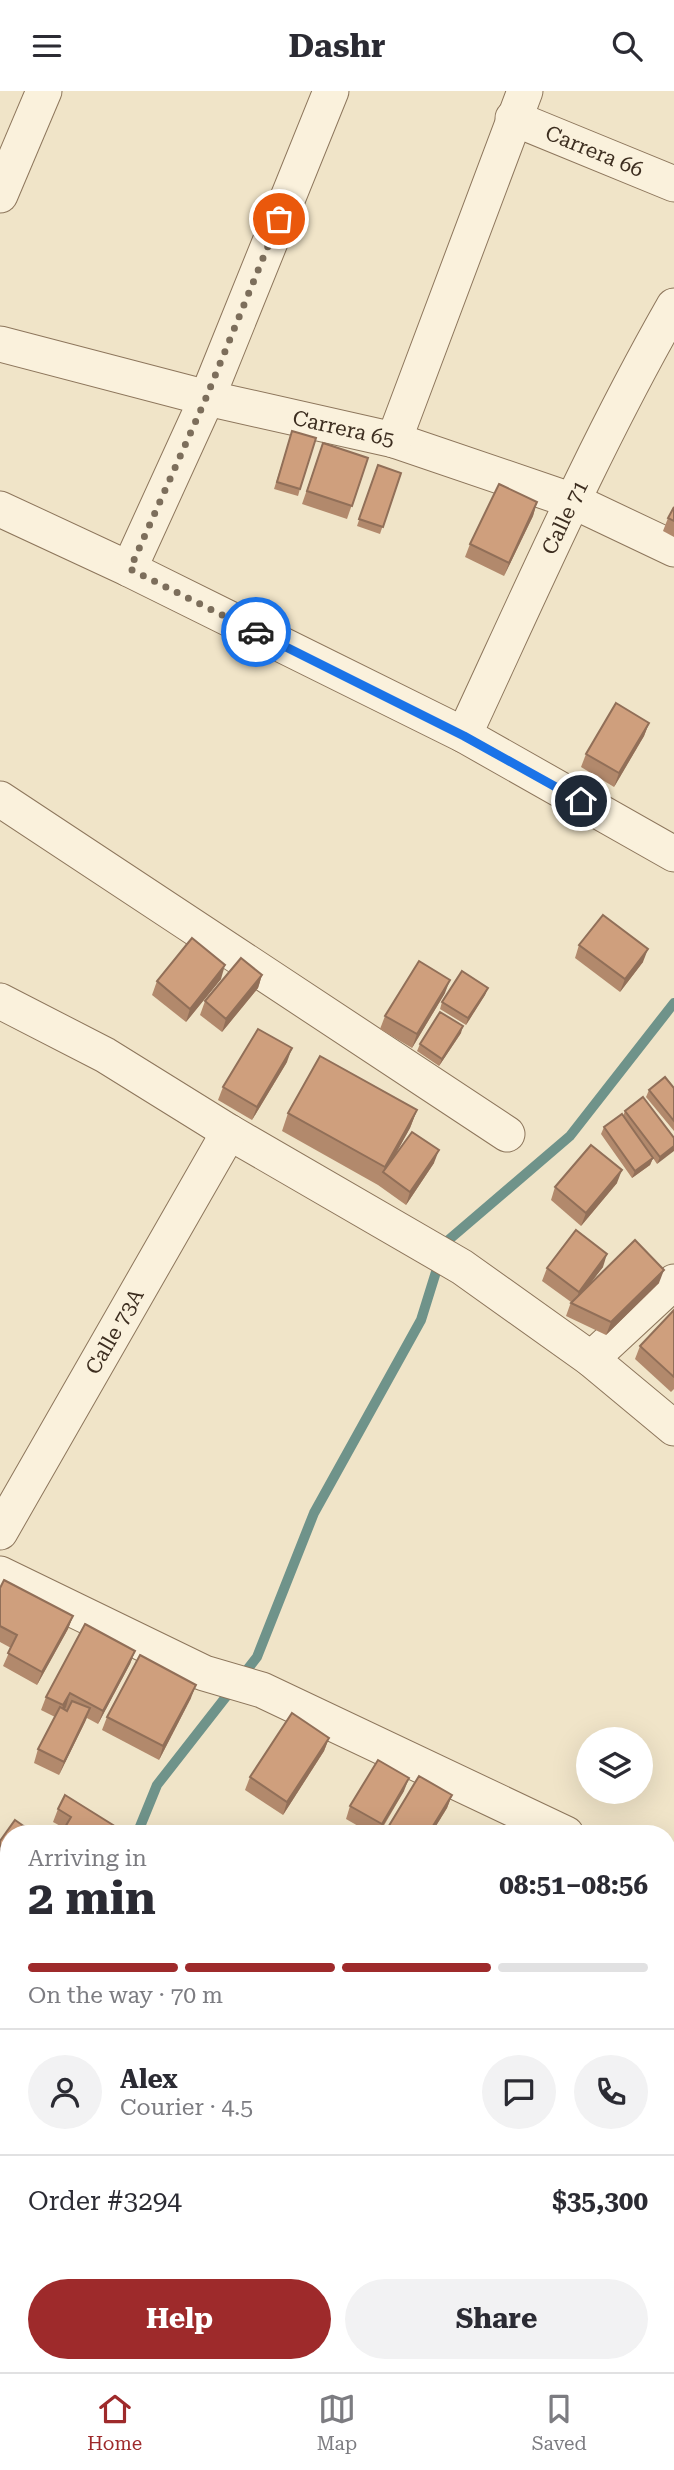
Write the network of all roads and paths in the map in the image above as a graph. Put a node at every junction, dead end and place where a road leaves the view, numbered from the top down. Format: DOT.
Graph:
graph roads {
  1 [pos="44,91"];
  2 [pos="331,91"];
  3 [pos="519,105"];
  4 [pos="674,184"];
  5 [pos="0,195"];
  6 [pos="674,306"];
  7 [pos="0,344"];
  8 [pos="206,398"];
  9 [pos="394,440"];
  10 [pos="573,501"];
  11 [pos="0,509"];
  12 [pos="674,549"];
  13 [pos="130,569"];
  14 [pos="464,736"];
  15 [pos="0,799"];
  16 [pos="674,854"];
  17 [pos="0,1001"];
  18 [pos="229,1132"];
  19 [pos="507,1134"];
  20 [pos="674,1282"];
  21 [pos="591,1359"];
  22 [pos="674,1428"];
  23 [pos="0,1532"];
  24 [pos="0,1574"];
  25 [pos="536,1825"];
  1 -- 5 [label="street"];
  2 -- 8 [label="street"];
  3 -- 4 [label="street, Carrera 66"];
  3 -- 9 [label="street"];
  6 -- 10 [label="street, Calle 71"];
  7 -- 8 [label="street, Carrera 65"];
  8 -- 9 [label="street, Carrera 65"];
  8 -- 13 [label="street"];
  9 -- 10 [label="street, Carrera 65"];
  10 -- 12 [label="street, Carrera 65"];
  10 -- 14 [label="street, Calle 71"];
  11 -- 13 [label="street"];
  13 -- 14 [label="street"];
  14 -- 16 [label="street"];
  15 -- 19 [label="street"];
  17 -- 18 [label="street"];
  18 -- 21 [label="street"];
  18 -- 23 [label="street, Calle 73A"];
  20 -- 21 [label="street"];
  21 -- 22 [label="street"];
  24 -- 25 [label="street"];
}
